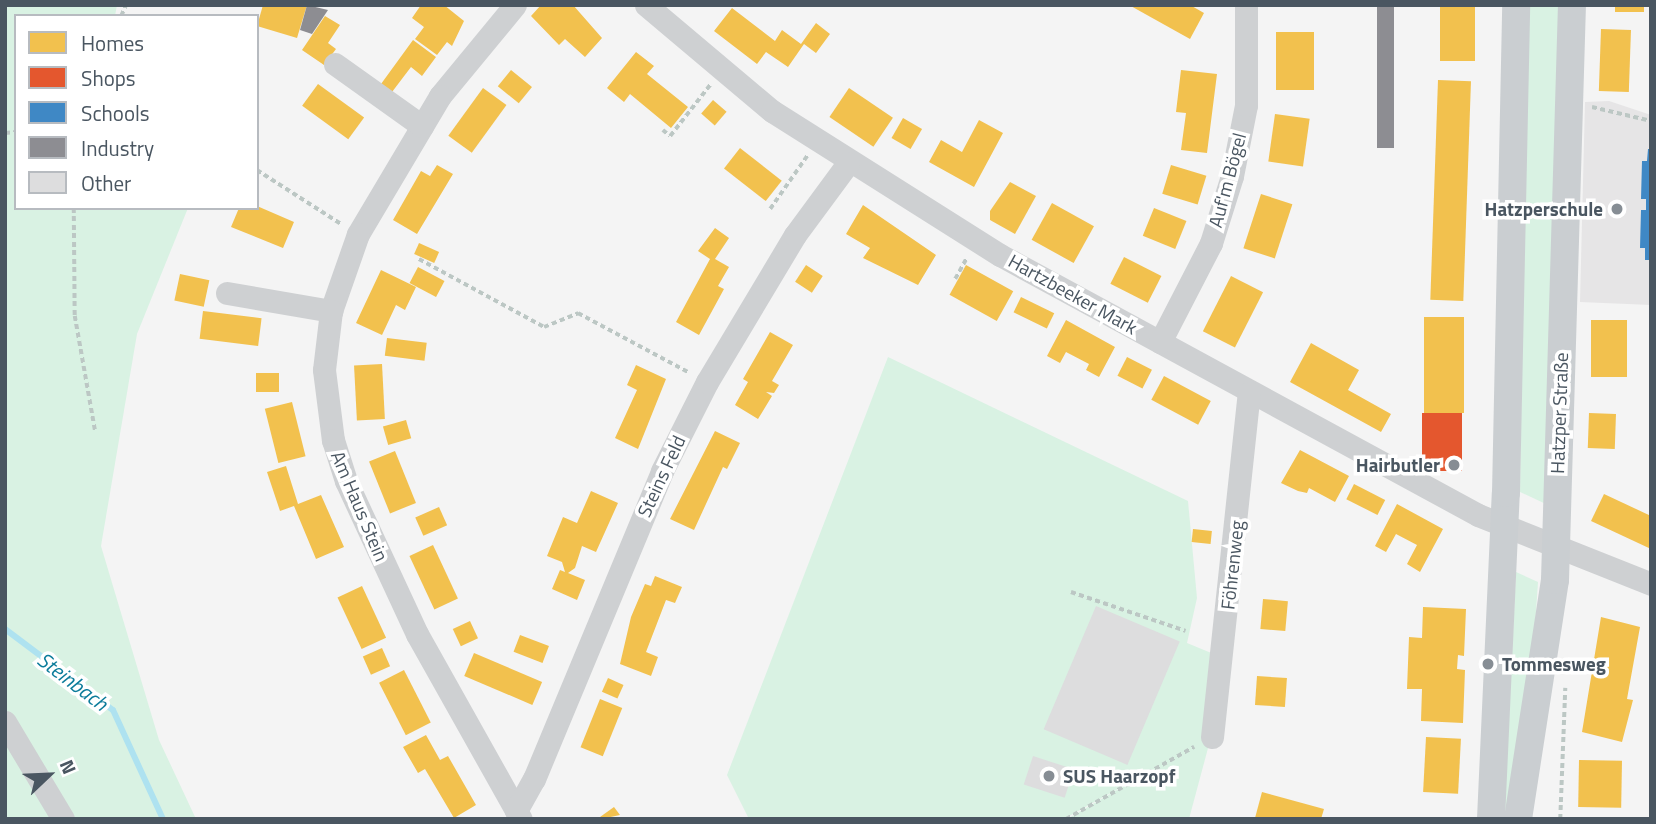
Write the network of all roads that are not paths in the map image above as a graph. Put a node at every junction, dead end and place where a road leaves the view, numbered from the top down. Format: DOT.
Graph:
graph roads {
  1 [pos="515,5"];
  2 [pos="1246,5"];
  3 [pos="1516,5"];
  4 [pos="1572,5"];
  5 [pos="651,7"];
  6 [pos="335,64"];
  7 [pos="422,125"];
  8 [pos="848,163"];
  9 [pos="227,293"];
  10 [pos="331,311"];
  11 [pos="1160,342"];
  12 [pos="1249,393"];
  13 [pos="1504,527"];
  14 [pos="1543,542"];
  15 [pos="1651,584"];
  16 [pos="5,722"];
  17 [pos="1212,737"];
  18 [pos="519,815"];
  19 [pos="63,819"];
  20 [pos="1491,819"];
  21 [pos="1518,819"];
  1 -- 7 [label="street, Am Haus Stein"];
  2 -- 11 [label="street, Auf'm Bögel"];
  3 -- 13 [label="main road"];
  4 -- 14 [label="main road, Hatzper Straße"];
  5 -- 8 [label="street, Hartzbeeker Mark"];
  6 -- 7 [label="street"];
  7 -- 10 [label="street, Am Haus Stein"];
  8 -- 11 [label="street, Hartzbeeker Mark"];
  8 -- 18 [label="street, Steins Feld"];
  9 -- 10 [label="street"];
  10 -- 18 [label="street, Am Haus Stein"];
  11 -- 12 [label="street, Hartzbeeker Mark"];
  12 -- 13 [label="street, Hartzbeeker Mark"];
  12 -- 17 [label="street, Föhrenweg"];
  13 -- 14 [label="street, Hartzbeeker Mark"];
  13 -- 20 [label="main road"];
  14 -- 15 [label="street"];
  14 -- 21 [label="main road, Hatzper Straße"];
  16 -- 19 [label="street"];
}
